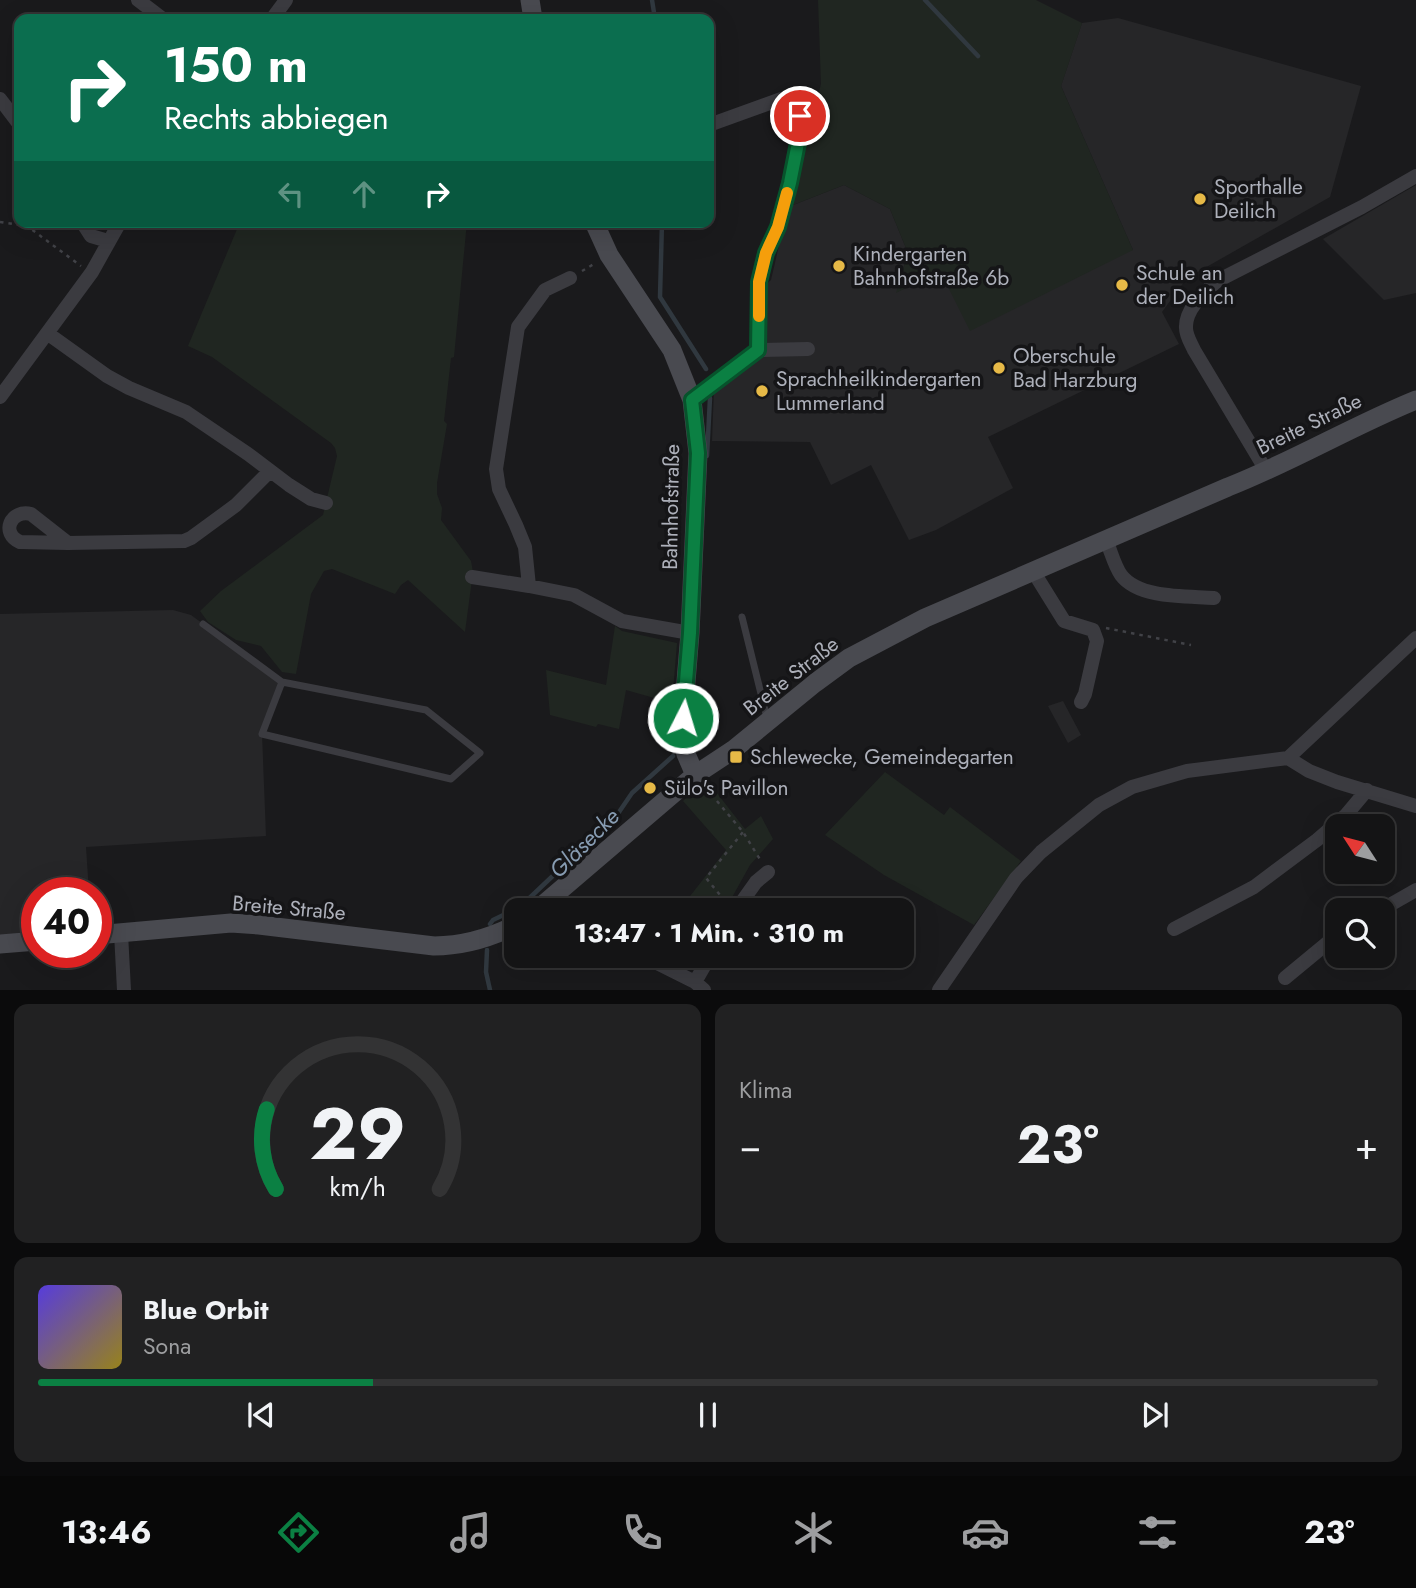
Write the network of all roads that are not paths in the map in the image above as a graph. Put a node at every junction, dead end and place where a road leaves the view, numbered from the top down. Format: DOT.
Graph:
graph roads {
  1 [pos="138,0"];
  2 [pos="156,14"];
  3 [pos="0,99"];
  4 [pos="14,117"];
  5 [pos="714,123"];
  6 [pos="1416,176"];
  7 [pos="85,228"];
  8 [pos="116,228"];
  9 [pos="597,228"];
  10 [pos="108,241"];
  11 [pos="570,278"];
  12 [pos="47,333"];
  13 [pos="808,349"];
  14 [pos="758,350"];
  15 [pos="0,397"];
  16 [pos="692,400"];
  17 [pos="1416,400"];
  18 [pos="270,471"];
  19 [pos="1266,472"];
  20 [pos="326,503"];
  21 [pos="1106,540"];
  22 [pos="68,543"];
  23 [pos="1033,571"];
  24 [pos="472,577"];
  25 [pos="529,586"];
  26 [pos="1214,598"];
  27 [pos="742,617"];
  28 [pos="203,624"];
  29 [pos="690,633"];
  30 [pos="1416,638"];
  31 [pos="282,682"];
  32 [pos="1081,702"];
  33 [pos="768,722"];
  34 [pos="1288,758"];
  35 [pos="695,775"];
  36 [pos="1367,790"];
  37 [pos="1416,806"];
  38 [pos="768,872"];
  39 [pos="1416,890"];
  40 [pos="555,898"];
  41 [pos="743,898"];
  42 [pos="1395,902"];
  43 [pos="1174,929"];
  44 [pos="504,930"];
  45 [pos="121,933"];
  46 [pos="112,934"];
  47 [pos="21,942"];
  48 [pos="0,944"];
  49 [pos="1325,945"];
  50 [pos="666,968"];
  51 [pos="706,968"];
  52 [pos="1285,978"];
  53 [pos="700,986"];
  54 [pos="124,989"];
  55 [pos="939,989"];
  1 -- 2 [label="street"];
  3 -- 4 [label="street"];
  5 -- 14 [label="street"];
  6 -- 19 [label="street"];
  7 -- 10 [label="street"];
  8 -- 10 [label="street"];
  9 -- 16 [label="street, Bahnhofstraße"];
  10 -- 12 [label="street"];
  11 -- 25 [label="street"];
  12 -- 15 [label="street"];
  12 -- 18 [label="street"];
  13 -- 14 [label="street"];
  14 -- 16 [label="street"];
  16 -- 29 [label="street, Bahnhofstraße"];
  17 -- 19 [label="street, Breite Straße"];
  18 -- 20 [label="street"];
  18 -- 22 [label="street"];
  19 -- 21 [label="street, Breite Straße"];
  21 -- 23 [label="street, Breite Straße"];
  21 -- 26 [label="street"];
  23 -- 32 [label="street"];
  23 -- 33 [label="street, Breite Straße"];
  24 -- 25 [label="street"];
  25 -- 29 [label="street"];
  27 -- 33 [label="lane"];
  28 -- 31 [label="lane"];
  29 -- 35 [label="street, Bahnhofstraße"];
  30 -- 34 [label="street"];
  31 -- 31 [label="lane"];
  33 -- 35 [label="street, Breite Straße"];
  34 -- 36 [label="street"];
  34 -- 55 [label="street"];
  35 -- 40 [label="street, Breite Straße"];
  36 -- 37 [label="street"];
  36 -- 43 [label="street"];
  38 -- 41 [label="street"];
  39 -- 42 [label="street"];
  44 -- 45 [label="street, Breite Straße"];
  45 -- 46 [label="street, Breite Straße"];
  45 -- 54 [label="street"];
  47 -- 48 [label="street"];
  49 -- 52 [label="street"];
  50 -- 53 [label="street"];
  51 -- 53 [label="street"];
}
